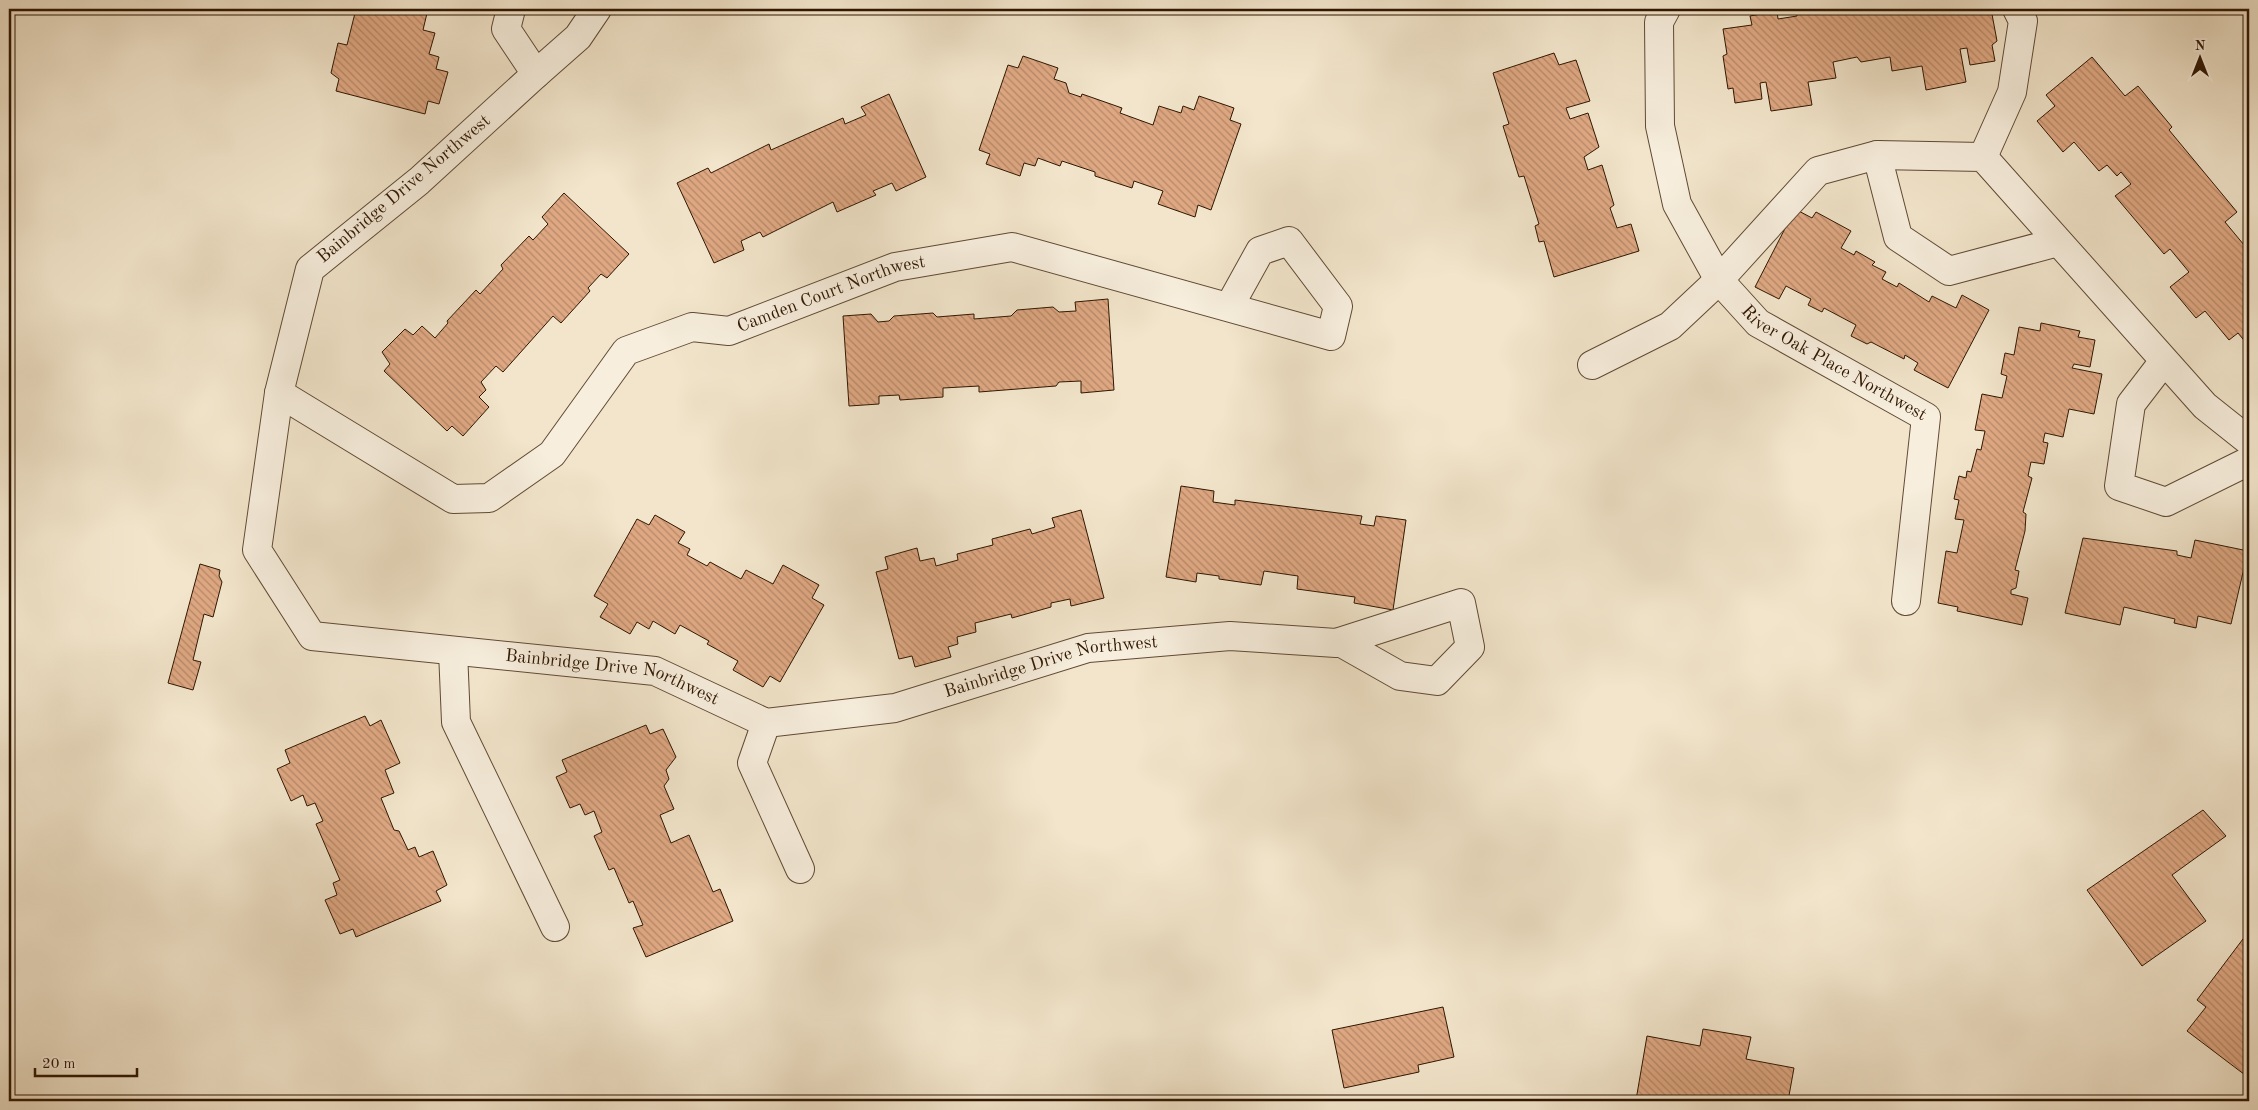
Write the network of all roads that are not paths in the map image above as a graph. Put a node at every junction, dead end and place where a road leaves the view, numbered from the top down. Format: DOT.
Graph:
graph roads {
  1 [pos="511,9"];
  2 [pos="597,9"];
  3 [pos="1666,9"];
  4 [pos="2017,9"];
  5 [pos="536,74"];
  6 [pos="1877,155"];
  7 [pos="1983,158"];
  8 [pos="2058,242"];
  9 [pos="1719,280"];
  10 [pos="1229,307"];
  11 [pos="2164,361"];
  12 [pos="1592,365"];
  13 [pos="279,393"];
  14 [pos="2249,441"];
  15 [pos="2249,461"];
  16 [pos="1906,601"];
  17 [pos="1340,642"];
  18 [pos="453,651"];
  19 [pos="766,723"];
  20 [pos="800,869"];
  21 [pos="555,927"];
  1 -- 5 [label="street"];
  2 -- 5 [label="street, Bainbridge Drive Northwest"];
  3 -- 9 [label="street, River Oak Place Northwest"];
  4 -- 7 [label="street"];
  5 -- 13 [label="street, Bainbridge Drive Northwest"];
  6 -- 7 [label="street"];
  6 -- 8 [label="street"];
  6 -- 9 [label="street"];
  7 -- 8 [label="street"];
  8 -- 11 [label="street"];
  9 -- 12 [label="street"];
  9 -- 16 [label="street, River Oak Place Northwest"];
  10 -- 10 [label="street, Camden Court Northwest"];
  10 -- 13 [label="street, Camden Court Northwest"];
  11 -- 14 [label="street"];
  11 -- 15 [label="street"];
  13 -- 18 [label="street, Bainbridge Drive Northwest"];
  17 -- 19 [label="street, Bainbridge Drive Northwest"];
  18 -- 19 [label="street, Bainbridge Drive Northwest"];
  18 -- 21 [label="street"];
  19 -- 20 [label="street"];
}
